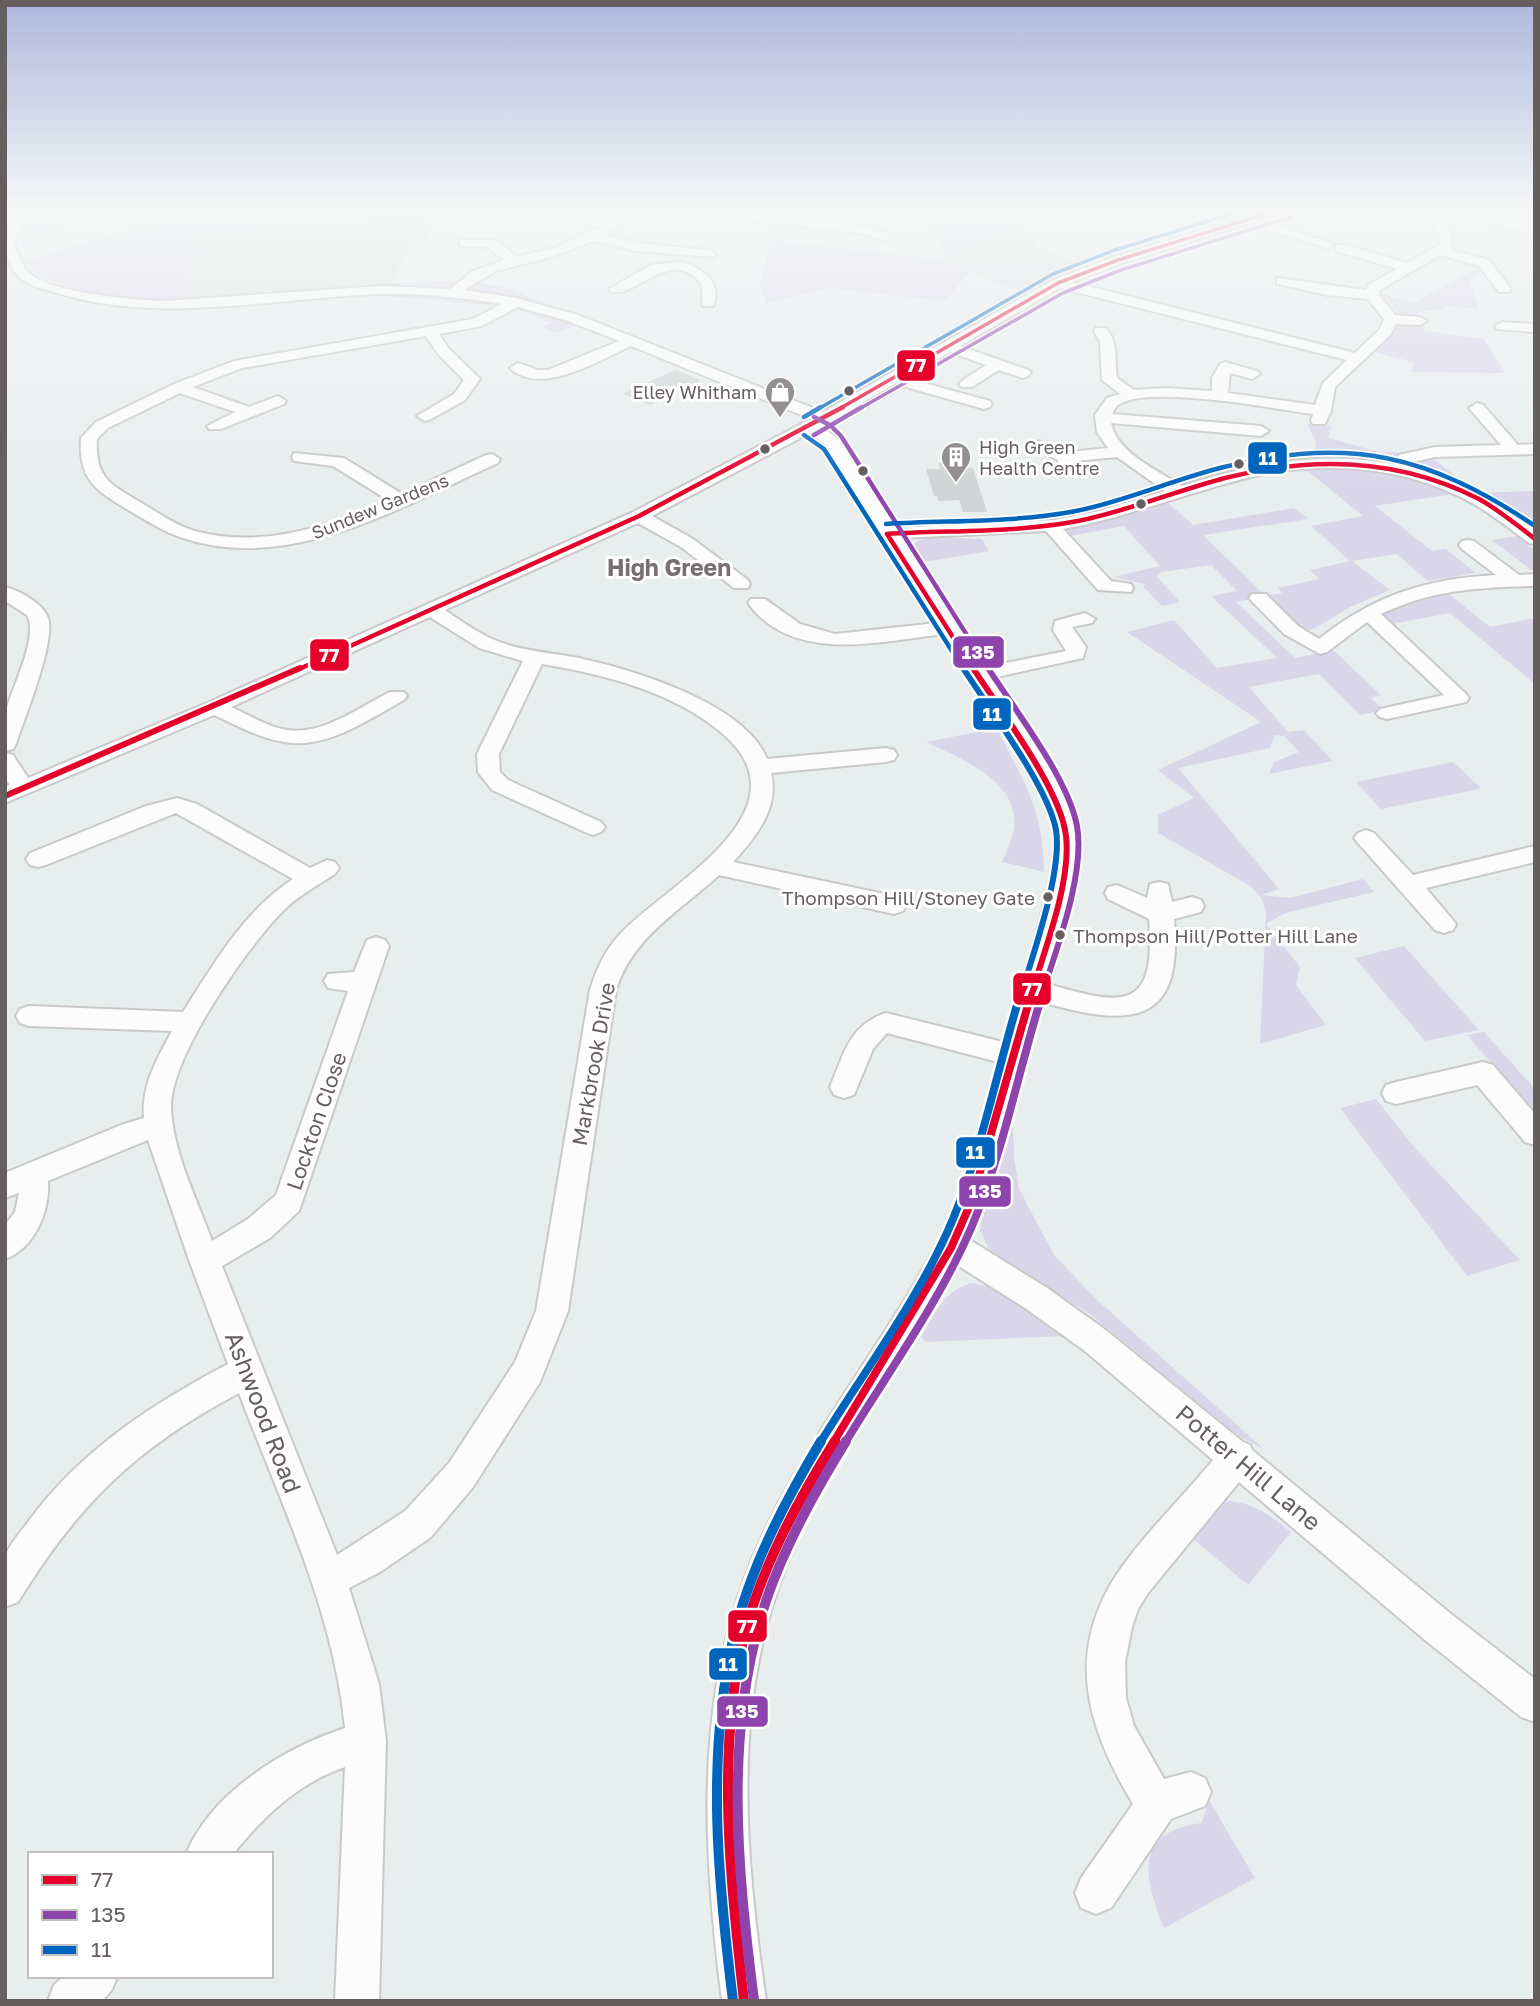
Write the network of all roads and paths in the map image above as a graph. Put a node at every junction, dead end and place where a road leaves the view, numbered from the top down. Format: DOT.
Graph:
graph roads {
  1 [pos="103,301"];
  2 [pos="221,301"];
  3 [pos="506,301"];
  4 [pos="1028,301"];
  5 [pos="1128,301"];
  6 [pos="1376,301"];
  7 [pos="516,302"];
  8 [pos="1391,319"];
  9 [pos="1420,321"];
  10 [pos="1502,326"];
  11 [pos="1535,328"];
  12 [pos="430,331"];
  13 [pos="1101,331"];
  14 [pos="632,341"];
  15 [pos="950,347"];
  16 [pos="1358,358"];
  17 [pos="587,360"];
  18 [pos="997,364"];
  19 [pos="603,367"];
  20 [pos="518,368"];
  21 [pos="1023,373"];
  22 [pos="1252,374"];
  23 [pos="893,379"];
  24 [pos="179,387"];
  25 [pos="1129,394"];
  26 [pos="1220,396"];
  27 [pos="963,397"];
  28 [pos="413,400"];
  29 [pos="278,401"];
  30 [pos="984,404"];
  31 [pos="1477,408"];
  32 [pos="249,412"];
  33 [pos="1102,418"];
  34 [pos="816,422"];
  35 [pos="215,426"];
  36 [pos="1261,431"];
  37 [pos="1038,446"];
  38 [pos="346,449"];
  39 [pos="1535,449"];
  40 [pos="1514,450"];
  41 [pos="1121,452"];
  42 [pos="1411,454"];
  43 [pos="300,457"];
  44 [pos="327,458"];
  45 [pos="492,458"];
  46 [pos="1178,492"];
  47 [pos="399,500"];
  48 [pos="639,516"];
  49 [pos="1051,526"];
  50 [pos="887,534"];
  51 [pos="1535,539"];
  52 [pos="1468,545"];
  53 [pos="1514,580"];
  54 [pos="1535,580"];
  55 [pos="741,584"];
  56 [pos="1124,588"];
  57 [pos="5,593"];
  58 [pos="1259,598"];
  59 [pos="758,603"];
  60 [pos="432,610"];
  61 [pos="1367,612"];
  62 [pos="1085,619"];
  63 [pos="948,628"];
  64 [pos="535,657"];
  65 [pos="979,674"];
  66 [pos="397,696"];
  67 [pos="215,707"];
  68 [pos="1387,713"];
  69 [pos="5,744"];
  70 [pos="886,755"];
  71 [pos="5,760"];
  72 [pos="760,767"];
  73 [pos="14,792"];
  74 [pos="595,828"];
  75 [pos="1366,838"];
  76 [pos="1535,854"];
  77 [pos="38,859"];
  78 [pos="713,866"];
  79 [pos="1409,884"];
  80 [pos="1117,892"];
  81 [pos="1160,902"];
  82 [pos="901,906"];
  83 [pos="1192,906"];
  84 [pos="1444,924"];
  85 [pos="376,946"];
  86 [pos="1034,990"];
  87 [pos="29,1016"];
  88 [pos="190,1022"];
  89 [pos="1013,1055"];
  90 [pos="844,1087"];
  91 [pos="1396,1093"];
  92 [pos="159,1126"];
  93 [pos="1535,1134"];
  94 [pos="33,1174"];
  95 [pos="5,1186"];
  96 [pos="952,1245"];
  97 [pos="5,1246"];
  98 [pos="204,1261"];
  99 [pos="248,1371"];
  100 [pos="1238,1457"];
  101 [pos="328,1579"];
  102 [pos="5,1589"];
  103 [pos="1535,1703"];
  104 [pos="366,1741"];
  105 [pos="209,1852"];
  106 [pos="1096,1892"];
  107 [pos="94,1978"];
  108 [pos="70,2001"];
  109 [pos="357,2001"];
  110 [pos="744,2001"];
  1 -- 2 [label="street"];
  3 -- 7 [label="street"];
  4 -- 15 [label="street"];
  5 -- 16 [label="street"];
  6 -- 8 [label="street"];
  7 -- 12 [label="street, Sundew Gardens"];
  7 -- 14 [label="street"];
  8 -- 9 [label="street"];
  8 -- 16 [label="street"];
  10 -- 11 [label="street"];
  12 -- 24 [label="street, Sundew Gardens"];
  12 -- 28 [label="street"];
  13 -- 25 [label="street"];
  14 -- 17 [label="street"];
  14 -- 34 [label="street"];
  15 -- 18 [label="street"];
  15 -- 23 [label="street"];
  16 -- 26 [label="street"];
  17 -- 19 [label="street"];
  17 -- 20 [label="street"];
  18 -- 21 [label="street"];
  18 -- 27 [label="street"];
  22 -- 26 [label="street"];
  23 -- 27 [label="street"];
  23 -- 34 [label="street"];
  24 -- 32 [label="street"];
  24 -- 47 [label="street, Sundew Gardens"];
  25 -- 26 [label="street"];
  25 -- 33 [label="street"];
  27 -- 30 [label="street"];
  29 -- 32 [label="street"];
  31 -- 40 [label="street"];
  32 -- 35 [label="street"];
  33 -- 36 [label="street"];
  33 -- 41 [label="street"];
  34 -- 48 [label="street"];
  34 -- 50 [label="street"];
  37 -- 41 [label="street"];
  38 -- 44 [label="street"];
  39 -- 40 [label="street"];
  40 -- 42 [label="street"];
  41 -- 46 [label="street"];
  43 -- 44 [label="street"];
  44 -- 47 [label="street"];
  45 -- 47 [label="street, Sundew Gardens"];
  46 -- 49 [label="street"];
  46 -- 51 [label="street"];
  48 -- 55 [label="street"];
  48 -- 60 [label="street"];
  49 -- 50 [label="street"];
  49 -- 56 [label="street"];
  50 -- 63 [label="street"];
  52 -- 53 [label="street"];
  53 -- 54 [label="street"];
  53 -- 61 [label="street"];
  57 -- 69 [label="street"];
  58 -- 61 [label="street"];
  59 -- 63 [label="street"];
  60 -- 64 [label="street, Markbrook Drive"];
  60 -- 67 [label="street"];
  61 -- 68 [label="street"];
  62 -- 65 [label="street"];
  63 -- 65 [label="street"];
  64 -- 72 [label="street, Markbrook Drive"];
  64 -- 74 [label="street"];
  65 -- 86 [label="street"];
  66 -- 67 [label="street"];
  67 -- 73 [label="street"];
  70 -- 72 [label="street"];
  71 -- 73 [label="street"];
  72 -- 78 [label="street, Markbrook Drive"];
  75 -- 79 [label="street"];
  76 -- 79 [label="street"];
  77 -- 88 [label="street, Ashwood Road"];
  78 -- 82 [label="street"];
  78 -- 101 [label="street, Markbrook Drive"];
  79 -- 84 [label="street"];
  80 -- 81 [label="street"];
  81 -- 83 [label="street"];
  81 -- 86 [label="street"];
  85 -- 98 [label="street, Lockton Close"];
  86 -- 89 [label="street"];
  87 -- 88 [label="street"];
  88 -- 92 [label="street, Ashwood Road"];
  89 -- 90 [label="street"];
  89 -- 96 [label="street"];
  91 -- 93 [label="street"];
  92 -- 94 [label="street"];
  92 -- 98 [label="street, Ashwood Road"];
  94 -- 95 [label="street"];
  94 -- 97 [label="street"];
  96 -- 100 [label="street, Potter Hill Lane"];
  96 -- 110 [label="street"];
  98 -- 99 [label="street, Ashwood Road"];
  99 -- 101 [label="street, Ashwood Road"];
  99 -- 102 [label="street"];
  100 -- 103 [label="street, Potter Hill Lane"];
  100 -- 106 [label="street"];
  101 -- 104 [label="street, Ashwood Road"];
  104 -- 105 [label="street"];
  104 -- 109 [label="street, Ashwood Road"];
  107 -- 108 [label="street"];
}
